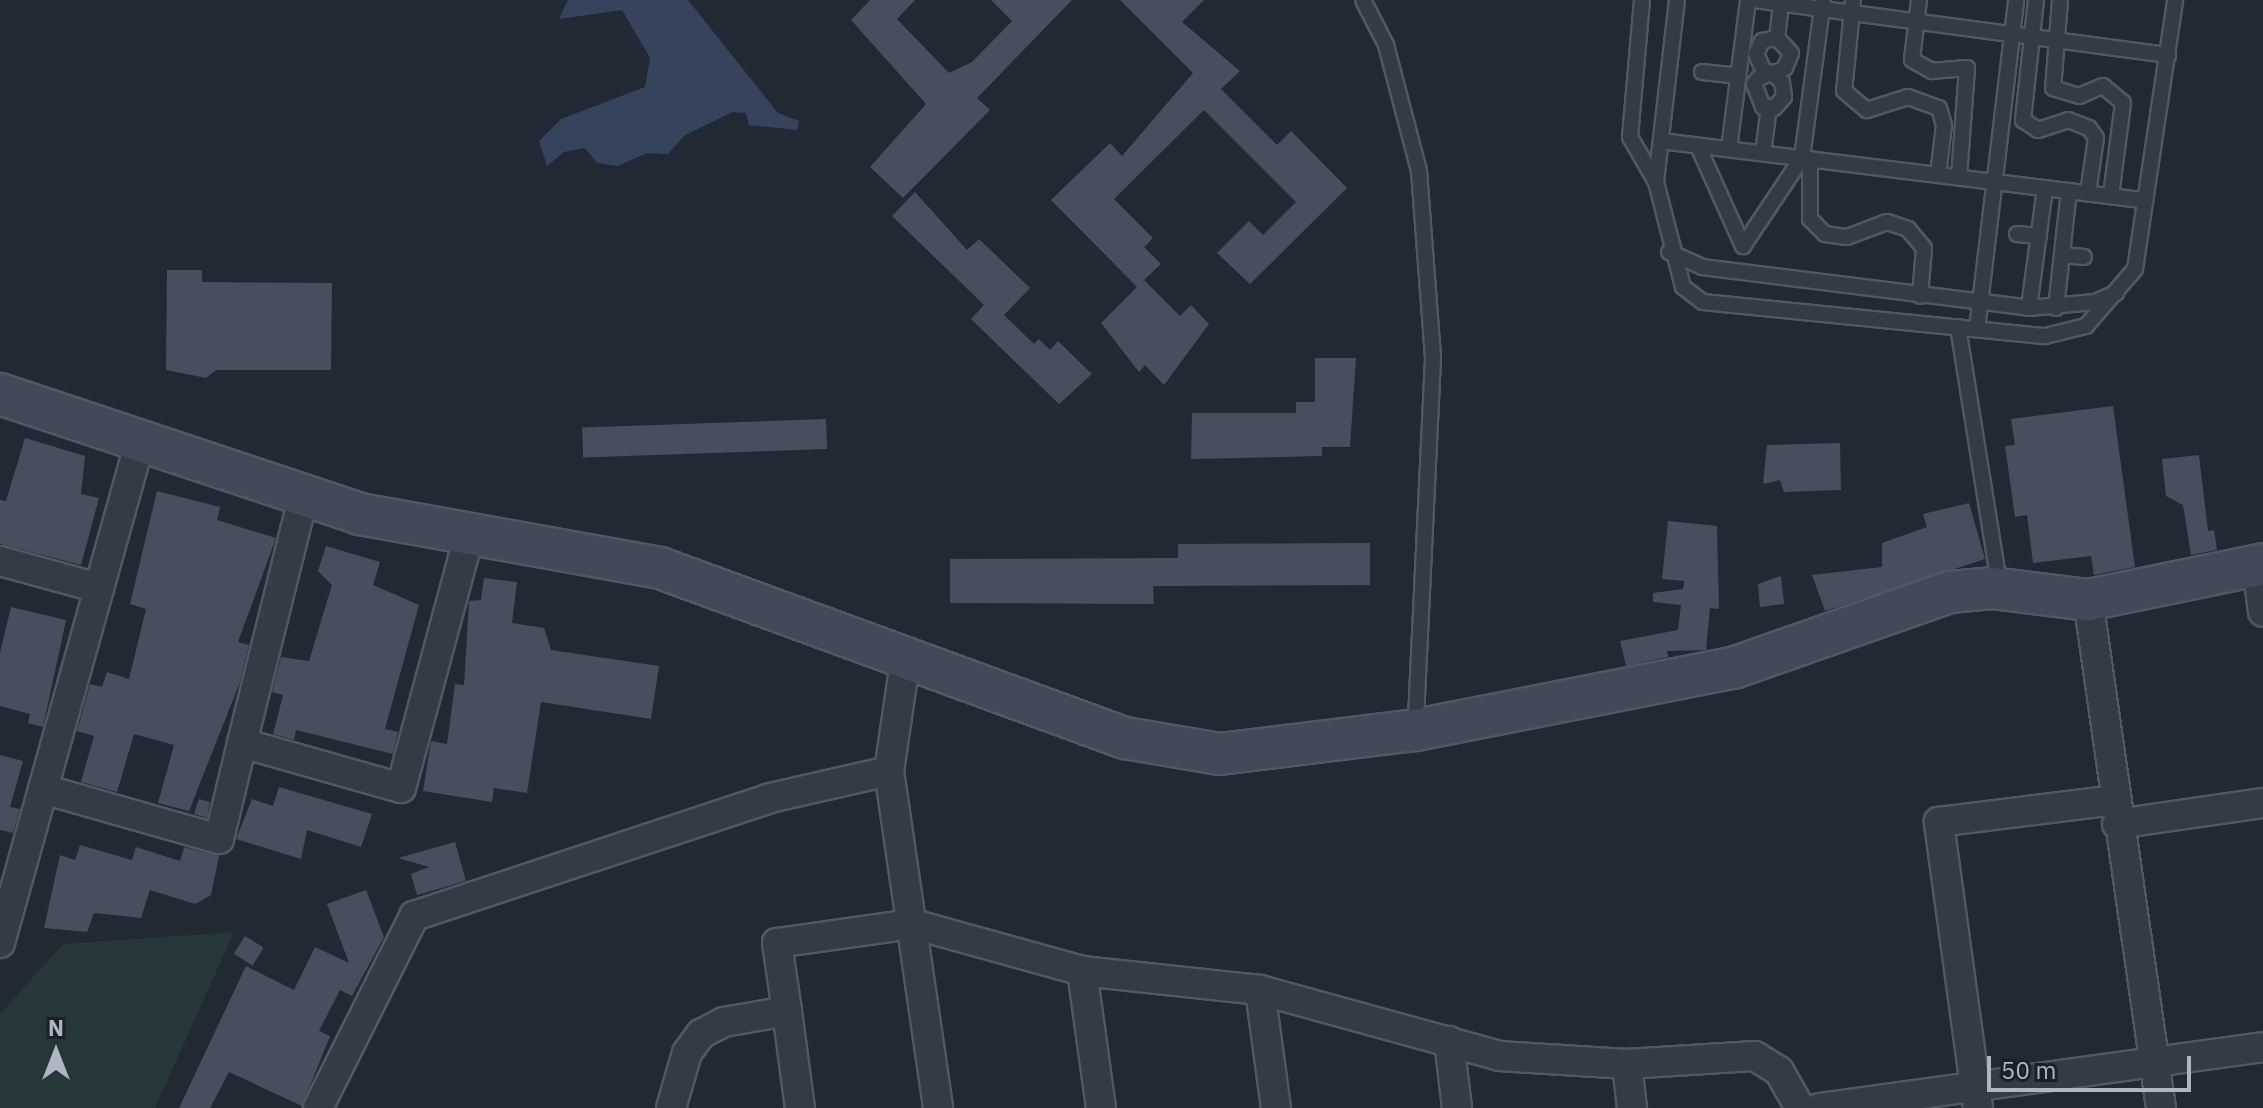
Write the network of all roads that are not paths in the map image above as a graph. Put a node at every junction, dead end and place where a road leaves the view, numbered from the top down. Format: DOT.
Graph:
graph roads {
  1 [pos="1363,0"];
  2 [pos="1642,0"];
  3 [pos="1677,0"];
  4 [pos="1748,0"];
  5 [pos="1755,0"];
  6 [pos="1919,0"];
  7 [pos="2016,0"];
  8 [pos="2036,0"];
  9 [pos="2060,0"];
  10 [pos="2175,0"];
  11 [pos="1781,4"];
  12 [pos="1822,4"];
  13 [pos="1852,6"];
  14 [pos="1916,21"];
  15 [pos="2012,33"];
  16 [pos="2031,36"];
  17 [pos="1777,38"];
  18 [pos="2055,39"];
  19 [pos="2168,55"];
  20 [pos="1702,72"];
  21 [pos="1770,73"];
  22 [pos="1738,76"];
  23 [pos="1769,107"];
  24 [pos="1661,141"];
  25 [pos="1698,146"];
  26 [pos="1729,149"];
  27 [pos="1763,153"];
  28 [pos="1806,159"];
  29 [pos="1938,175"];
  30 [pos="1959,177"];
  31 [pos="1656,182"];
  32 [pos="1994,182"];
  33 [pos="2045,188"];
  34 [pos="2069,191"];
  35 [pos="2088,193"];
  36 [pos="2111,196"];
  37 [pos="2145,200"];
  38 [pos="2017,234"];
  39 [pos="2039,236"];
  40 [pos="1669,252"];
  41 [pos="2062,255"];
  42 [pos="2084,257"];
  43 [pos="2116,293"];
  44 [pos="1920,296"];
  45 [pos="1980,303"];
  46 [pos="2029,308"];
  47 [pos="2056,308"];
  48 [pos="1958,327"];
  49 [pos="1977,329"];
  50 [pos="0,394"];
  51 [pos="141,438"];
  52 [pos="304,495"];
  53 [pos="469,536"];
  54 [pos="0,561"];
  55 [pos="2260,564"];
  56 [pos="99,588"];
  57 [pos="2000,589"];
  58 [pos="2088,600"];
  59 [pos="2263,612"];
  60 [pos="906,655"];
  61 [pos="1416,730"];
  62 [pos="242,743"];
  63 [pos="889,771"];
  64 [pos="43,789"];
  65 [pos="2263,803"];
  66 [pos="2116,812"];
  67 [pos="913,924"];
  68 [pos="0,943"];
  69 [pos="1082,971"];
  70 [pos="1260,990"];
  71 [pos="787,1011"];
  72 [pos="1449,1041"];
  73 [pos="2263,1047"];
  74 [pos="2154,1059"];
  75 [pos="1627,1064"];
  76 [pos="1976,1096"];
  77 [pos="318,1108"];
  78 [pos="671,1108"];
  79 [pos="800,1108"];
  80 [pos="938,1108"];
  81 [pos="1101,1108"];
  82 [pos="1276,1108"];
  83 [pos="1457,1108"];
  84 [pos="1632,1108"];
  85 [pos="1800,1108"];
  86 [pos="1819,1108"];
  87 [pos="2161,1108"];
  1 -- 61 [label="lane"];
  2 -- 31 [label="lane"];
  3 -- 24 [label="lane"];
  4 -- 22 [label="lane"];
  5 -- 11 [label="lane"];
  6 -- 14 [label="lane"];
  7 -- 15 [label="lane"];
  8 -- 16 [label="lane"];
  9 -- 18 [label="lane"];
  10 -- 19 [label="lane"];
  11 -- 12 [label="lane"];
  11 -- 17 [label="lane"];
  12 -- 13 [label="lane"];
  12 -- 28 [label="lane"];
  13 -- 14 [label="lane"];
  13 -- 29 [label="lane"];
  14 -- 15 [label="lane"];
  14 -- 30 [label="lane"];
  15 -- 16 [label="lane"];
  15 -- 32 [label="lane"];
  16 -- 18 [label="lane"];
  16 -- 35 [label="lane"];
  17 -- 21 [label="lane"];
  17 -- 21 [label="lane"];
  18 -- 19 [label="lane"];
  18 -- 36 [label="lane"];
  19 -- 37 [label="lane"];
  20 -- 22 [label="lane"];
  21 -- 23 [label="lane"];
  21 -- 23 [label="lane"];
  22 -- 26 [label="lane"];
  23 -- 27 [label="lane"];
  24 -- 25 [label="lane"];
  24 -- 31 [label="lane"];
  25 -- 26 [label="lane"];
  25 -- 28 [label="lane"];
  26 -- 27 [label="lane"];
  27 -- 28 [label="lane"];
  28 -- 29 [label="lane"];
  28 -- 44 [label="lane"];
  29 -- 30 [label="lane"];
  30 -- 32 [label="lane"];
  31 -- 40 [label="lane"];
  32 -- 33 [label="lane"];
  32 -- 45 [label="lane"];
  33 -- 34 [label="lane"];
  33 -- 39 [label="lane"];
  34 -- 35 [label="lane"];
  34 -- 41 [label="lane"];
  35 -- 36 [label="lane"];
  36 -- 37 [label="lane"];
  37 -- 43 [label="lane"];
  38 -- 39 [label="lane"];
  39 -- 46 [label="lane"];
  40 -- 44 [label="lane"];
  40 -- 48 [label="lane"];
  41 -- 42 [label="lane"];
  41 -- 47 [label="lane"];
  43 -- 47 [label="lane"];
  43 -- 49 [label="lane"];
  44 -- 45 [label="lane"];
  45 -- 46 [label="lane"];
  45 -- 49 [label="lane"];
  46 -- 47 [label="lane"];
  48 -- 49 [label="lane"];
  48 -- 57 [label="lane"];
  50 -- 51 [label="street"];
  51 -- 52 [label="street"];
  51 -- 56 [label="street"];
  52 -- 53 [label="street"];
  52 -- 62 [label="street"];
  53 -- 60 [label="street"];
  53 -- 62 [label="street"];
  54 -- 56 [label="street"];
  55 -- 58 [label="street"];
  55 -- 59 [label="street"];
  56 -- 64 [label="street"];
  57 -- 58 [label="street"];
  57 -- 61 [label="street"];
  58 -- 66 [label="street"];
  60 -- 61 [label="street"];
  60 -- 63 [label="street"];
  62 -- 64 [label="street"];
  63 -- 67 [label="street"];
  63 -- 77 [label="street"];
  64 -- 68 [label="street"];
  65 -- 66 [label="street"];
  66 -- 74 [label="street"];
  66 -- 76 [label="street"];
  67 -- 69 [label="street"];
  67 -- 71 [label="street"];
  67 -- 80 [label="street"];
  69 -- 70 [label="street"];
  69 -- 81 [label="street"];
  70 -- 72 [label="street"];
  70 -- 82 [label="street"];
  71 -- 78 [label="street"];
  71 -- 79 [label="street"];
  72 -- 75 [label="street"];
  72 -- 83 [label="street"];
  73 -- 74 [label="street"];
  74 -- 76 [label="street"];
  74 -- 87 [label="street"];
  75 -- 84 [label="street"];
  75 -- 85 [label="street"];
  76 -- 86 [label="street"];
}
